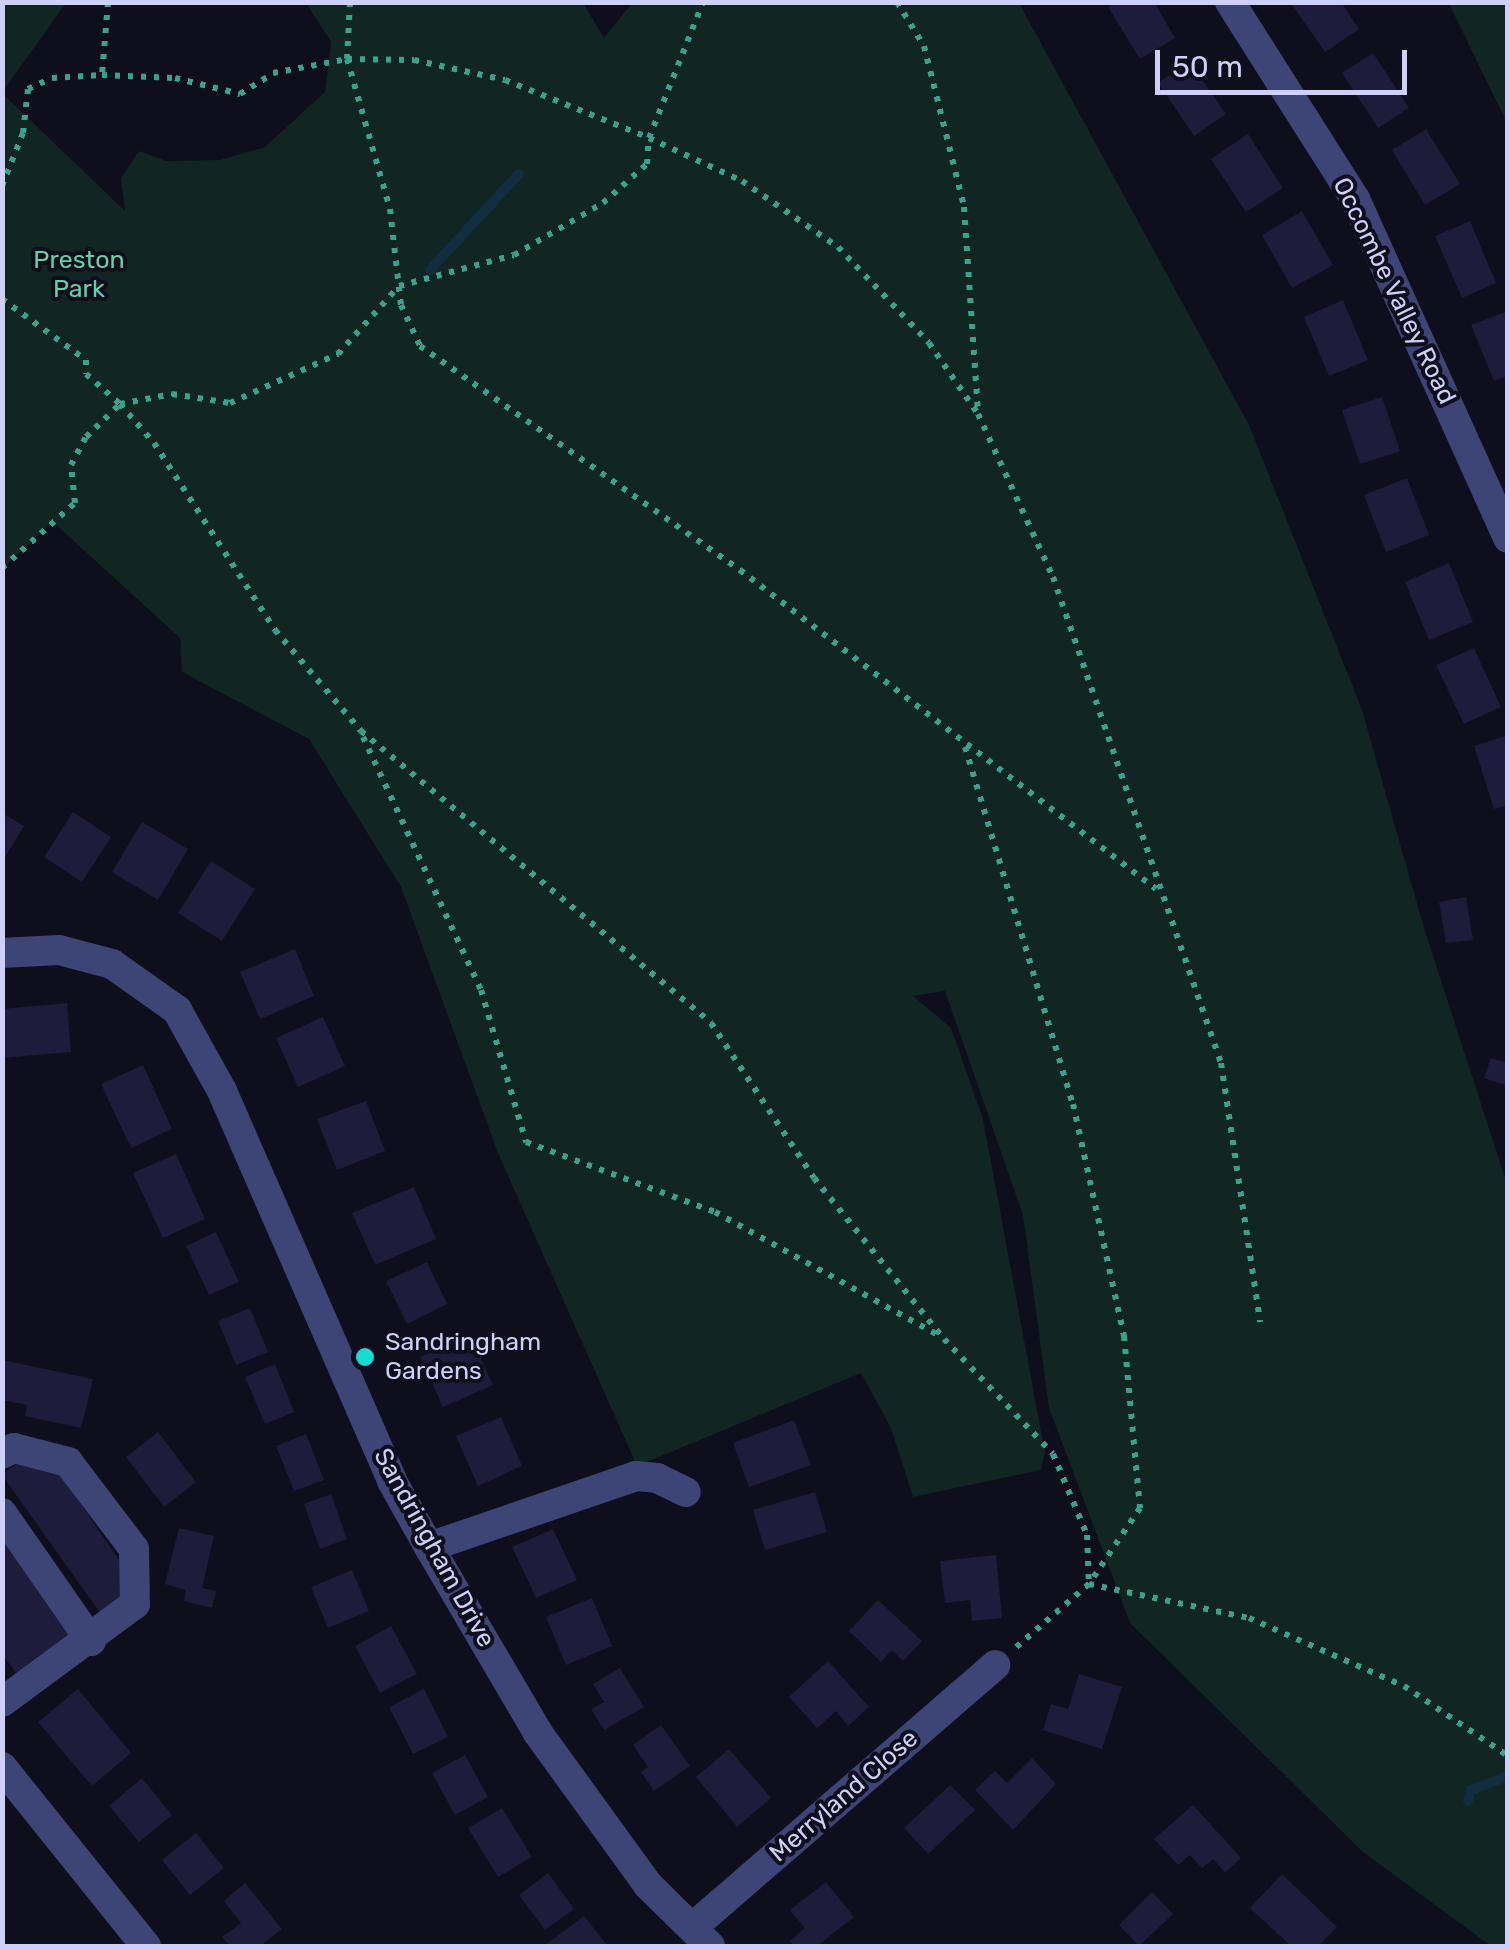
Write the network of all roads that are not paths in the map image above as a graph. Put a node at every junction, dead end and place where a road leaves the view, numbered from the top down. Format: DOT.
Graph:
graph roads {
  1 [pos="1230,2"];
  2 [pos="1508,538"];
  3 [pos="2,953"];
  4 [pos="2,1454"];
  5 [pos="686,1492"];
  6 [pos="2,1513"];
  7 [pos="430,1547"];
  8 [pos="91,1641"];
  9 [pos="994,1666"];
  10 [pos="2,1702"];
  11 [pos="2,1767"];
  12 [pos="702,1937"];
  13 [pos="146,1946"];
  1 -- 2 [label="street, Occombe Valley Road"];
  3 -- 7 [label="street, Sandringham Drive"];
  4 -- 8 [label="street"];
  5 -- 7 [label="street"];
  6 -- 8 [label="street"];
  7 -- 12 [label="street, Sandringham Drive"];
  8 -- 10 [label="street"];
  9 -- 12 [label="street, Merryland Close"];
  11 -- 13 [label="street"];
}
